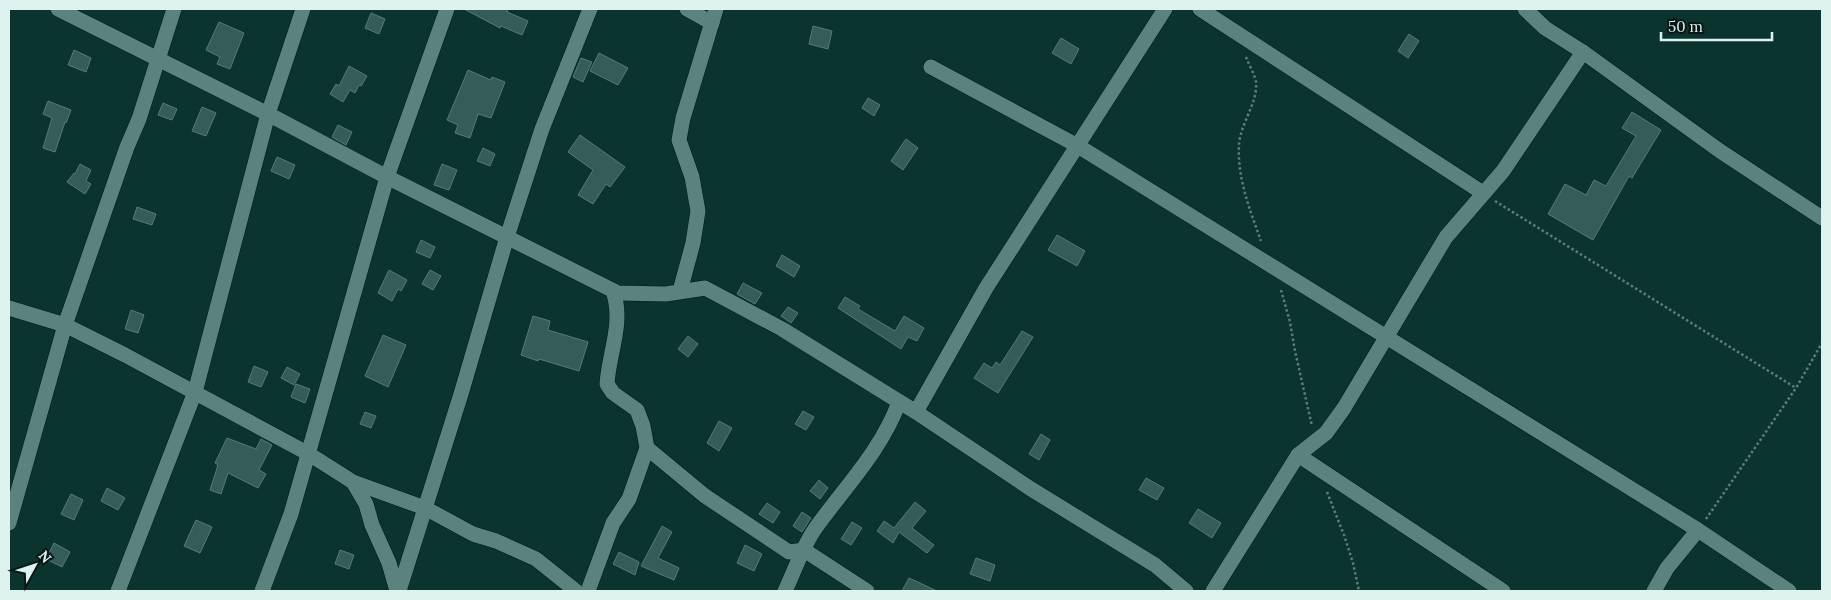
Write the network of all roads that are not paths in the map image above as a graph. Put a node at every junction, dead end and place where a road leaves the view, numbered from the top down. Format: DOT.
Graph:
graph roads {
  1 [pos="60,9"];
  2 [pos="174,9"];
  3 [pos="303,9"];
  4 [pos="447,9"];
  5 [pos="590,9"];
  6 [pos="687,9"];
  7 [pos="1165,9"];
  8 [pos="1200,9"];
  9 [pos="1525,9"];
  10 [pos="714,16"];
  11 [pos="1583,52"];
  12 [pos="159,59"];
  13 [pos="931,67"];
  14 [pos="268,114"];
  15 [pos="1078,146"];
  16 [pos="387,177"];
  17 [pos="1483,193"];
  18 [pos="1822,218"];
  19 [pos="507,237"];
  20 [pos="613,291"];
  21 [pos="680,291"];
  22 [pos="9,308"];
  23 [pos="65,325"];
  24 [pos="1388,337"];
  25 [pos="195,392"];
  26 [pos="899,402"];
  27 [pos="916,412"];
  28 [pos="647,448"];
  29 [pos="309,454"];
  30 [pos="1298,455"];
  31 [pos="354,482"];
  32 [pos="425,508"];
  33 [pos="9,523"];
  34 [pos="1698,530"];
  35 [pos="804,550"];
  36 [pos="118,591"];
  37 [pos="262,591"];
  38 [pos="398,591"];
  39 [pos="576,591"];
  40 [pos="588,591"];
  41 [pos="785,591"];
  42 [pos="867,591"];
  43 [pos="1186,591"];
  44 [pos="1213,591"];
  45 [pos="1503,591"];
  46 [pos="1654,591"];
  47 [pos="1789,591"];
  1 -- 12 [label="street"];
  2 -- 12 [label="street"];
  3 -- 14 [label="street"];
  4 -- 16 [label="street"];
  5 -- 19 [label="street"];
  6 -- 10 [label="street"];
  7 -- 15 [label="street"];
  8 -- 17 [label="street"];
  9 -- 11 [label="street"];
  10 -- 21 [label="street"];
  11 -- 17 [label="street"];
  11 -- 18 [label="street"];
  12 -- 14 [label="street"];
  12 -- 23 [label="street"];
  13 -- 15 [label="street"];
  14 -- 16 [label="street"];
  14 -- 25 [label="street"];
  15 -- 24 [label="street"];
  15 -- 27 [label="street"];
  16 -- 19 [label="street"];
  16 -- 29 [label="street"];
  17 -- 24 [label="street"];
  19 -- 20 [label="street"];
  19 -- 32 [label="street"];
  20 -- 21 [label="street"];
  20 -- 28 [label="street"];
  21 -- 26 [label="street"];
  22 -- 23 [label="street"];
  23 -- 25 [label="street"];
  23 -- 33 [label="street"];
  24 -- 30 [label="street"];
  24 -- 34 [label="street"];
  25 -- 29 [label="street"];
  25 -- 36 [label="street"];
  26 -- 27 [label="street"];
  26 -- 35 [label="street"];
  27 -- 43 [label="street"];
  28 -- 35 [label="street"];
  28 -- 40 [label="street"];
  29 -- 31 [label="street"];
  29 -- 37 [label="street"];
  30 -- 44 [label="street"];
  30 -- 45 [label="street"];
  31 -- 32 [label="street"];
  31 -- 38 [label="street"];
  32 -- 38 [label="street"];
  32 -- 39 [label="street"];
  34 -- 46 [label="street"];
  34 -- 47 [label="street"];
  35 -- 41 [label="street"];
  35 -- 42 [label="street"];
}
